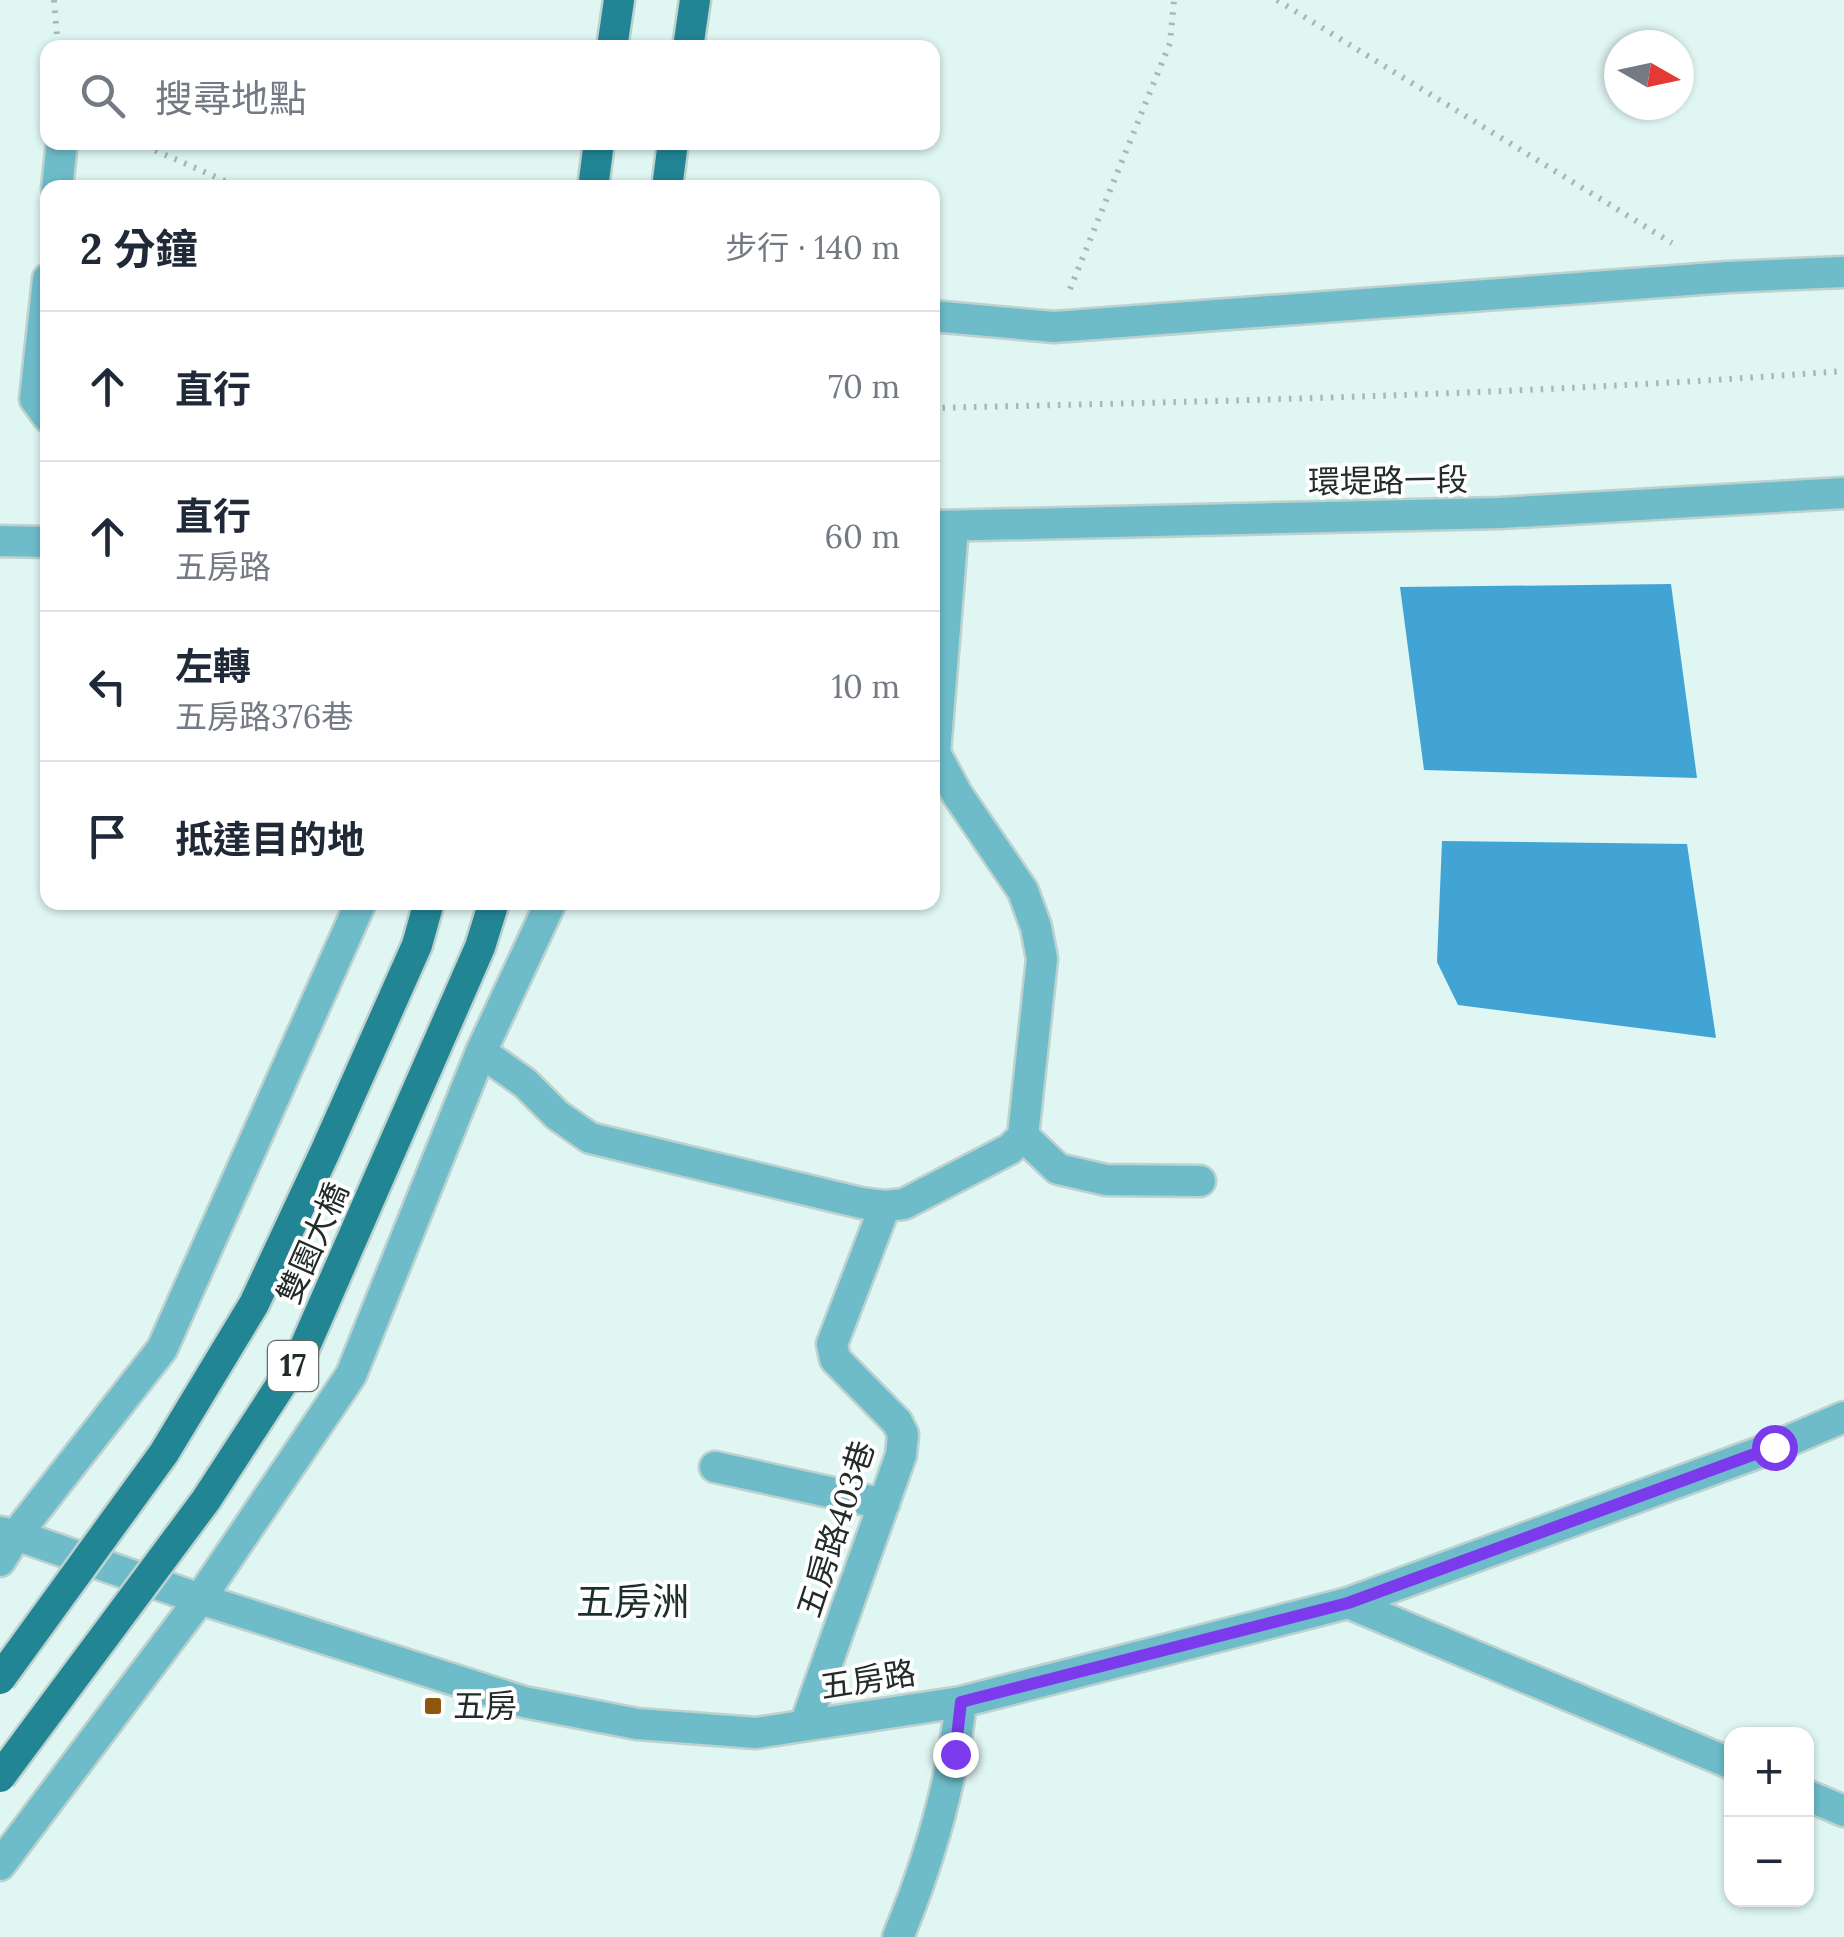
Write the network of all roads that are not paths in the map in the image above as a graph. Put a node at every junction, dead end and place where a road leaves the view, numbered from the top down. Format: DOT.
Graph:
graph roads {
  1 [pos="619,0"];
  2 [pos="695,0"];
  3 [pos="613,40"];
  4 [pos="689,40"];
  5 [pos="61,150"];
  6 [pos="598,150"];
  7 [pos="673,150"];
  8 [pos="58,180"];
  9 [pos="594,180"];
  10 [pos="668,180"];
  11 [pos="1844,272"];
  12 [pos="940,317"];
  13 [pos="40,353"];
  14 [pos="40,406"];
  15 [pos="1844,494"];
  16 [pos="943,526"];
  17 [pos="0,541"];
  18 [pos="40,542"];
  19 [pos="940,611"];
  20 [pos="940,762"];
  21 [pos="357,910"];
  22 [pos="428,910"];
  23 [pos="492,910"];
  24 [pos="547,910"];
  25 [pos="481,1052"];
  26 [pos="1023,1136"];
  27 [pos="1200,1181"];
  28 [pos="885,1206"];
  29 [pos="1844,1418"];
  30 [pos="715,1466"];
  31 [pos="884,1504"];
  32 [pos="5,1543"];
  33 [pos="200,1598"];
  34 [pos="1348,1603"];
  35 [pos="0,1679"];
  36 [pos="961,1702"];
  37 [pos="805,1725"];
  38 [pos="1724,1761"];
  39 [pos="0,1777"];
  40 [pos="1814,1798"];
  41 [pos="1844,1811"];
  42 [pos="0,1865"];
  43 [pos="898,1937"];
  1 -- 3 [label="main road"];
  2 -- 4 [label="main road"];
  5 -- 8 [label="street"];
  6 -- 9 [label="main road"];
  7 -- 10 [label="main road"];
  11 -- 12 [label="street"];
  13 -- 14 [label="street"];
  15 -- 16 [label="street, 環堤路一段"];
  16 -- 19 [label="street"];
  17 -- 18 [label="street"];
  20 -- 26 [label="street"];
  21 -- 32 [label="street"];
  22 -- 35 [label="main road, 雙園大橋 / 17, bridge"];
  23 -- 39 [label="main road, 雙園大橋 / 17, bridge"];
  24 -- 25 [label="street"];
  25 -- 28 [label="street"];
  25 -- 33 [label="street"];
  26 -- 27 [label="street"];
  26 -- 28 [label="street"];
  28 -- 31 [label="street, 五房路403巷"];
  29 -- 34 [label="street, 五房路"];
  30 -- 31 [label="street"];
  31 -- 37 [label="street, 五房路403巷"];
  32 -- 33 [label="street, 五房路"];
  33 -- 37 [label="street, 五房路"];
  33 -- 42 [label="street"];
  34 -- 36 [label="street, 五房路"];
  34 -- 38 [label="street"];
  36 -- 37 [label="street, 五房路"];
  36 -- 43 [label="street"];
  40 -- 41 [label="street"];
}
